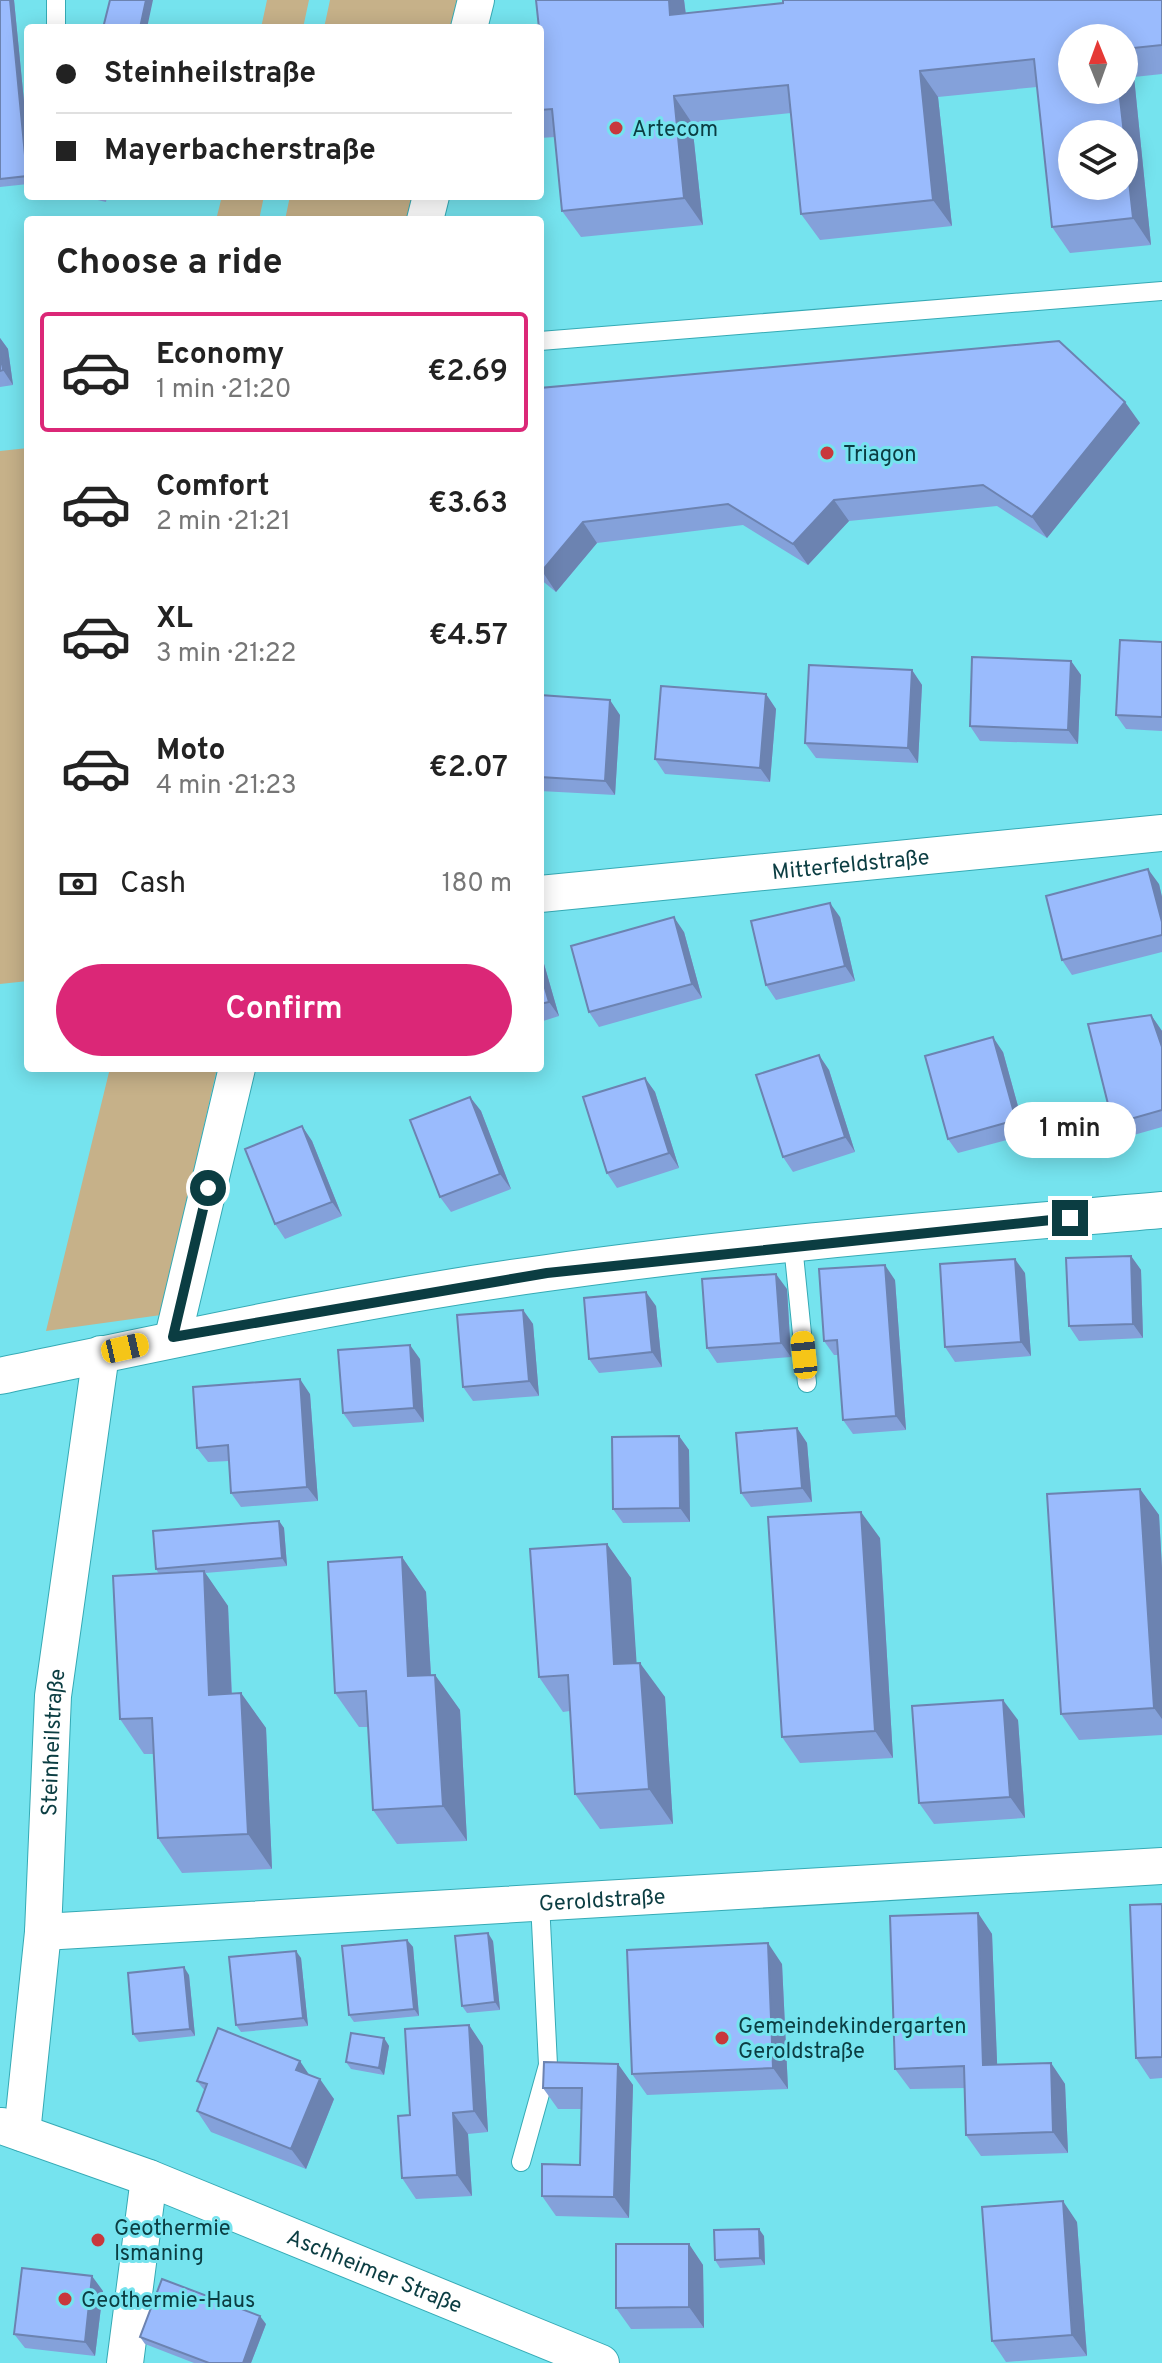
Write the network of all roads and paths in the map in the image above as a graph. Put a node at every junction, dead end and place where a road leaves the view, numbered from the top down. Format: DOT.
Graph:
graph roads {
  1 [pos="56,0"];
  2 [pos="476,0"];
  3 [pos="56,24"];
  4 [pos="470,24"];
  5 [pos="1162,291"];
  6 [pos="544,341"];
  7 [pos="1162,833"];
  8 [pos="544,894"];
  9 [pos="236,1072"];
  10 [pos="1162,1210"];
  11 [pos="793,1245"];
  12 [pos="173,1337"];
  13 [pos="101,1354"];
  14 [pos="0,1376"];
  15 [pos="807,1383"];
  16 [pos="1162,1866"];
  17 [pos="540,1902"];
  18 [pos="43,1932"];
  19 [pos="11,2129"];
  20 [pos="521,2162"];
  21 [pos="149,2178"];
  22 [pos="125,2363"];
  23 [pos="601,2363"];
  1 -- 3 [label="lane"];
  2 -- 4 [label="street"];
  5 -- 6 [label="lane"];
  7 -- 8 [label="street, Mitterfeldstraße"];
  9 -- 12 [label="street"];
  10 -- 11 [label="street"];
  11 -- 12 [label="street"];
  11 -- 15 [label="lane"];
  12 -- 13 [label="street"];
  13 -- 14 [label="street"];
  13 -- 18 [label="street, Steinheilstraße"];
  16 -- 17 [label="street, Geroldstraße"];
  17 -- 18 [label="street, Geroldstraße"];
  17 -- 20 [label="lane"];
  18 -- 19 [label="street, Steinheilstraße"];
  19 -- 21 [label="street, Aschheimer Straße"];
  21 -- 22 [label="street"];
  21 -- 23 [label="street, Aschheimer Straße"];
}
